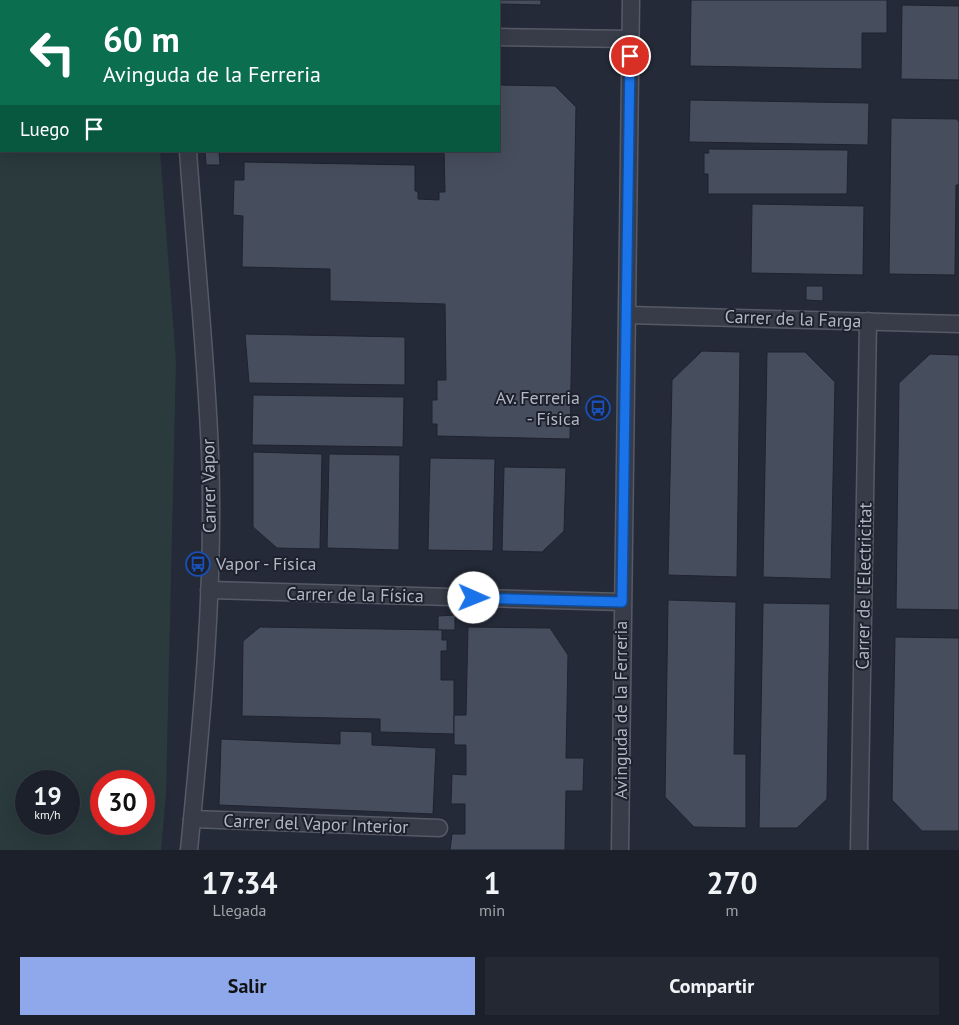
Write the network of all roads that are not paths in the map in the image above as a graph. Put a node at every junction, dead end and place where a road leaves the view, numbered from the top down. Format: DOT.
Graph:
graph roads {
  1 [pos="631,0"];
  2 [pos="500,37"];
  3 [pos="630,39"];
  4 [pos="188,152"];
  5 [pos="628,315"];
  6 [pos="868,321"];
  7 [pos="959,324"];
  8 [pos="209,590"];
  9 [pos="622,602"];
  10 [pos="192,819"];
  11 [pos="439,828"];
  12 [pos="189,850"];
  13 [pos="620,850"];
  14 [pos="858,850"];
  1 -- 3 [label="street, Avinguda de la Ferreria"];
  2 -- 3 [label="street"];
  3 -- 5 [label="street, Avinguda de la Ferreria"];
  4 -- 8 [label="street, Carrer Vapor"];
  5 -- 6 [label="street, Carrer de la Farga"];
  5 -- 9 [label="street, Avinguda de la Ferreria"];
  6 -- 7 [label="street, Carrer de la Farga"];
  6 -- 14 [label="street, Carrer de l'Electricitat"];
  8 -- 9 [label="street, Carrer de la Física"];
  8 -- 10 [label="street, Carrer Vapor"];
  9 -- 13 [label="street, Avinguda de la Ferreria"];
  10 -- 11 [label="street, Carrer del Vapor Interior"];
  10 -- 12 [label="street, Carrer Vapor"];
}
